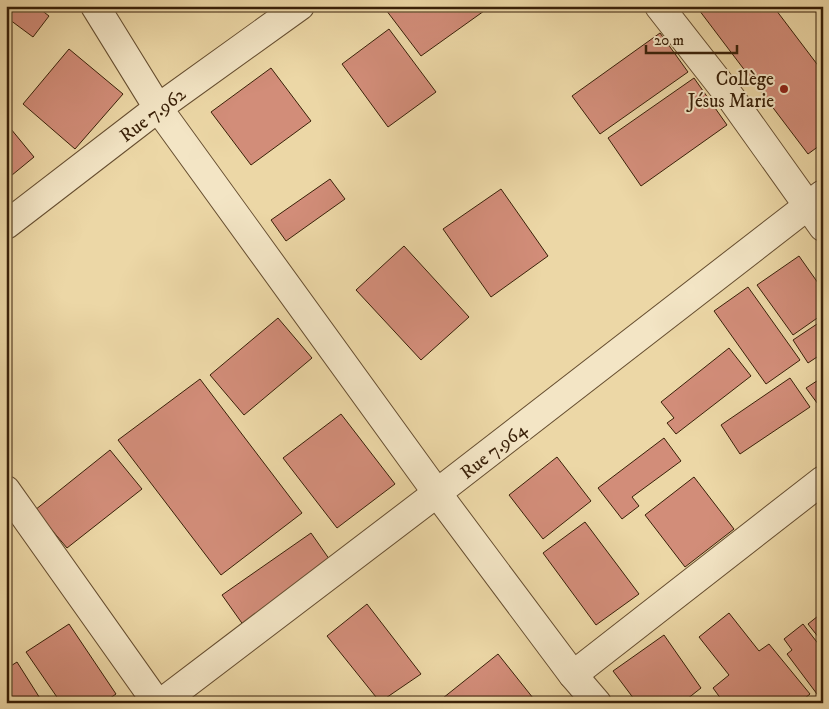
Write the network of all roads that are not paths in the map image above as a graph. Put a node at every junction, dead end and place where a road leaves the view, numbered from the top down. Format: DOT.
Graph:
graph roads {
  1 [pos="95,6"];
  2 [pos="300,6"];
  3 [pos="659,6"];
  4 [pos="158,108"];
  5 [pos="818,209"];
  6 [pos="6,225"];
  7 [pos="823,480"];
  8 [pos="6,490"];
  9 [pos="437,494"];
  10 [pos="573,675"];
  11 [pos="157,703"];
  12 [pos="161,703"];
  13 [pos="596,703"];
  1 -- 4 [label="street"];
  2 -- 4 [label="street, Rue 7.962"];
  3 -- 5 [label="street"];
  4 -- 6 [label="street, Rue 7.962"];
  4 -- 9 [label="street"];
  5 -- 9 [label="street, Rue 7.964"];
  7 -- 10 [label="street"];
  8 -- 11 [label="street"];
  9 -- 10 [label="street"];
  9 -- 12 [label="street, Rue 7.964"];
  10 -- 13 [label="street"];
}
